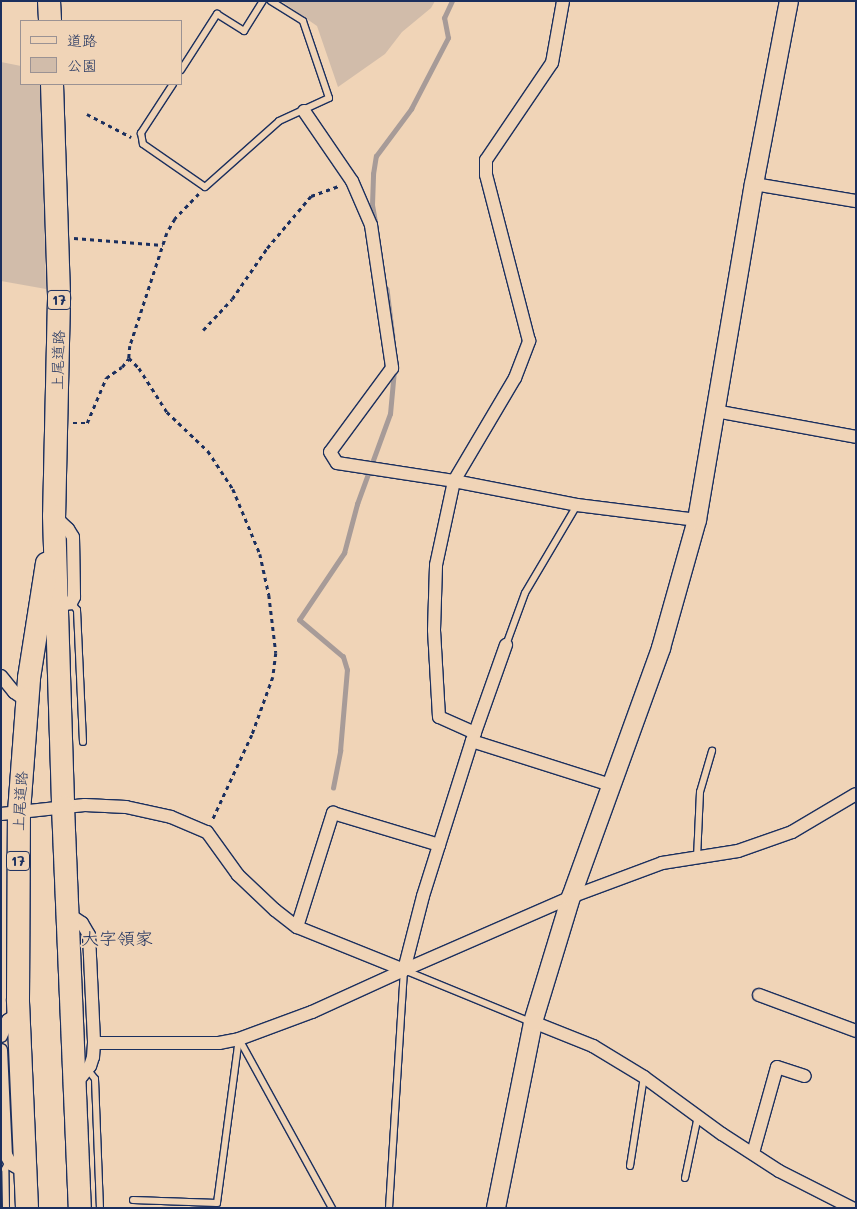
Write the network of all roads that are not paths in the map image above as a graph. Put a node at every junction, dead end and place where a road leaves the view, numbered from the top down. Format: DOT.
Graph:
graph roads {
  1 [pos="50,1"];
  2 [pos="264,1"];
  3 [pos="271,1"];
  4 [pos="563,1"];
  5 [pos="790,1"];
  6 [pos="50,20"];
  7 [pos="182,68"];
  8 [pos="52,85"];
  9 [pos="172,85"];
  10 [pos="304,111"];
  11 [pos="754,184"];
  12 [pos="856,201"];
  13 [pos="715,411"];
  14 [pos="856,437"];
  15 [pos="454,481"];
  16 [pos="577,504"];
  17 [pos="54,516"];
  18 [pos="697,520"];
  19 [pos="65,605"];
  20 [pos="506,645"];
  21 [pos="1,676"];
  22 [pos="27,701"];
  23 [pos="473,737"];
  24 [pos="83,742"];
  25 [pos="712,751"];
  26 [pos="611,785"];
  27 [pos="856,794"];
  28 [pos="63,807"];
  29 [pos="10,813"];
  30 [pos="439,845"];
  31 [pos="696,858"];
  32 [pos="571,898"];
  33 [pos="68,913"];
  34 [pos="298,927"];
  35 [pos="404,970"];
  36 [pos="760,995"];
  37 [pos="533,1022"];
  38 [pos="7,1024"];
  39 [pos="856,1031"];
  40 [pos="239,1039"];
  41 [pos="94,1043"];
  42 [pos="1,1050"];
  43 [pos="2,1066"];
  44 [pos="81,1075"];
  45 [pos="805,1076"];
  46 [pos="644,1077"];
  47 [pos="698,1115"];
  48 [pos="753,1153"];
  49 [pos="17,1166"];
  50 [pos="630,1166"];
  51 [pos="685,1178"];
  52 [pos="133,1200"];
  53 [pos="6,1208"];
  54 [pos="27,1208"];
  55 [pos="80,1208"];
  56 [pos="100,1208"];
  57 [pos="332,1208"];
  58 [pos="389,1208"];
  59 [pos="496,1208"];
  60 [pos="852,1208"];
  1 -- 6 [label="highway"];
  2 -- 7 [label="lane"];
  3 -- 10 [label="lane"];
  4 -- 15 [label="street"];
  5 -- 11 [label="street"];
  8 -- 17 [label="highway, 上尾道路 / 17"];
  9 -- 10 [label="lane"];
  10 -- 15 [label="street"];
  11 -- 12 [label="street"];
  11 -- 13 [label="street"];
  13 -- 14 [label="street"];
  13 -- 18 [label="street"];
  15 -- 16 [label="street"];
  15 -- 23 [label="street"];
  16 -- 18 [label="street"];
  16 -- 20 [label="lane"];
  17 -- 19 [label="highway, 上尾道路 / 17"];
  17 -- 22 [label="highway, 上尾道路 / 17"];
  18 -- 26 [label="street"];
  19 -- 24 [label="lane"];
  19 -- 28 [label="highway, 上尾道路 / 17"];
  20 -- 23 [label="street"];
  21 -- 22 [label="street"];
  22 -- 29 [label="highway, 上尾道路 / 17"];
  23 -- 26 [label="street"];
  23 -- 30 [label="street"];
  25 -- 31 [label="lane"];
  26 -- 32 [label="street"];
  27 -- 31 [label="street"];
  28 -- 29 [label="street"];
  28 -- 33 [label="highway, 上尾道路 / 17"];
  28 -- 34 [label="street"];
  29 -- 38 [label="highway, 上尾道路 / 17"];
  30 -- 34 [label="street"];
  30 -- 35 [label="street"];
  31 -- 32 [label="street"];
  32 -- 35 [label="street"];
  32 -- 37 [label="street"];
  33 -- 41 [label="street"];
  33 -- 44 [label="highway, 上尾道路 / 17"];
  34 -- 35 [label="street"];
  35 -- 37 [label="lane"];
  35 -- 40 [label="street"];
  35 -- 58 [label="lane"];
  36 -- 39 [label="street"];
  37 -- 46 [label="street"];
  37 -- 59 [label="street"];
  38 -- 49 [label="highway, 上尾道路 / 17"];
  40 -- 41 [label="street"];
  40 -- 52 [label="lane"];
  40 -- 57 [label="lane"];
  41 -- 44 [label="street"];
  42 -- 43 [label="street"];
  43 -- 49 [label="street"];
  44 -- 55 [label="highway, 上尾道路 / 17"];
  44 -- 56 [label="lane"];
  45 -- 48 [label="street"];
  46 -- 47 [label="street"];
  46 -- 50 [label="lane"];
  47 -- 48 [label="street"];
  47 -- 51 [label="lane"];
  48 -- 60 [label="street"];
  49 -- 53 [label="lane"];
  49 -- 54 [label="highway, 上尾道路 / 17"];
}
